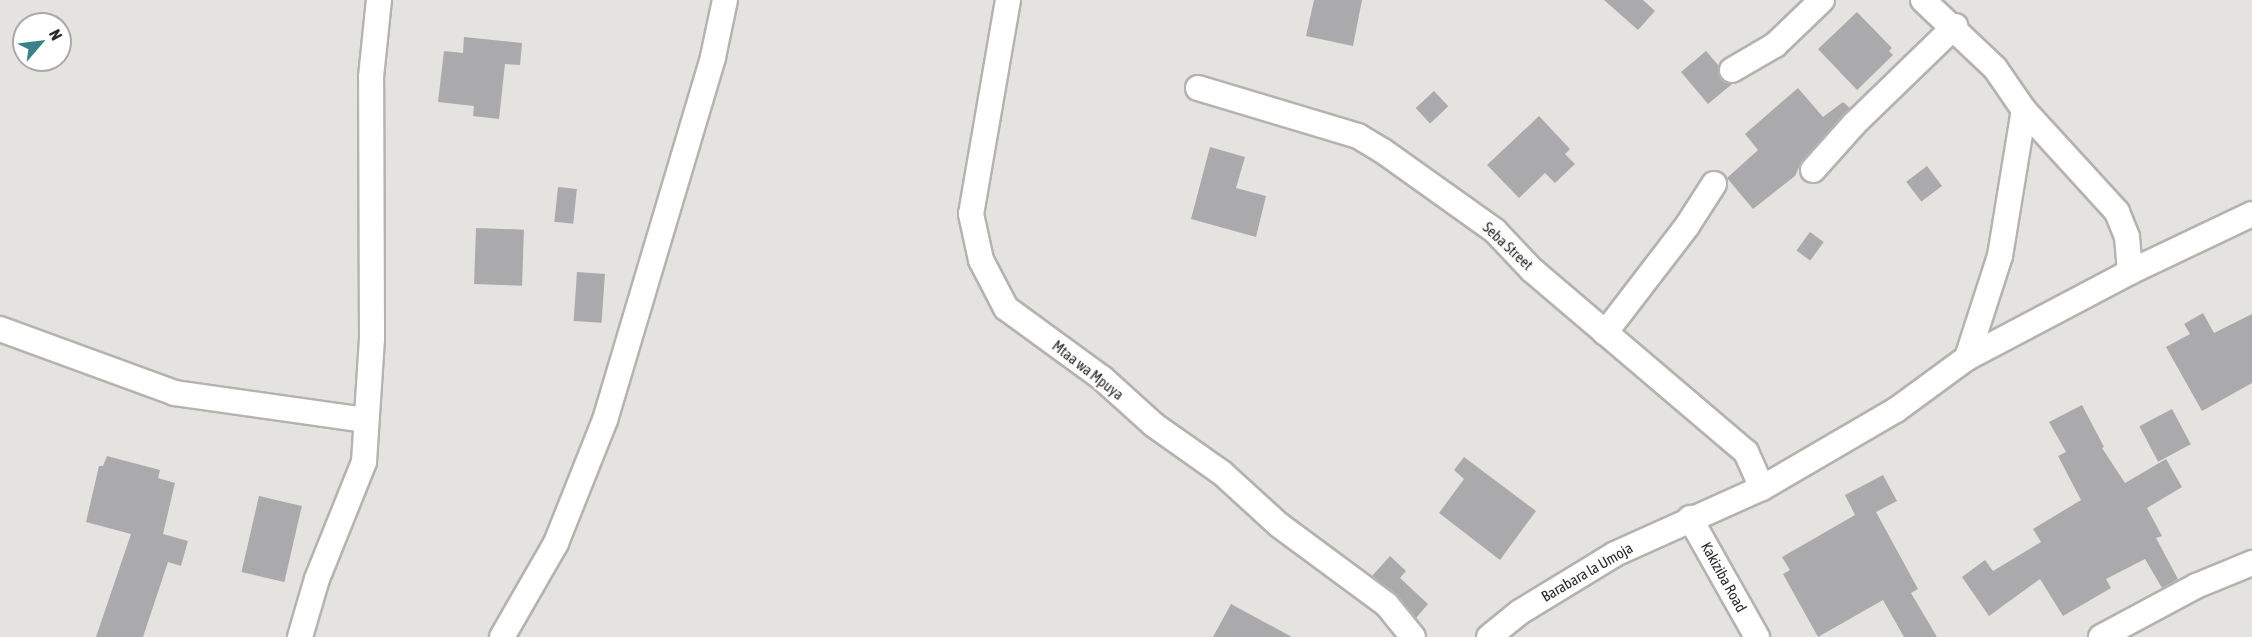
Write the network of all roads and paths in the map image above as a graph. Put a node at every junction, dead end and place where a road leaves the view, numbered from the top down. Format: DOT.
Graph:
graph roads {
  1 [pos="379,0"];
  2 [pos="725,0"];
  3 [pos="1008,0"];
  4 [pos="1822,0"];
  5 [pos="1923,0"];
  6 [pos="1955,26"];
  7 [pos="1732,70"];
  8 [pos="1198,88"];
  9 [pos="2024,110"];
  10 [pos="1813,170"];
  11 [pos="1714,184"];
  12 [pos="2252,214"];
  13 [pos="2130,272"];
  14 [pos="0,329"];
  15 [pos="1605,333"];
  16 [pos="1967,358"];
  17 [pos="365,420"];
  18 [pos="1762,488"];
  19 [pos="1690,518"];
  20 [pos="2252,563"];
  21 [pos="300,637"];
  22 [pos="502,637"];
  23 [pos="1413,637"];
  24 [pos="1489,637"];
  25 [pos="1757,637"];
  26 [pos="2101,637"];
  1 -- 17 [label="street"];
  2 -- 22 [label="street"];
  3 -- 23 [label="street, Mtaa wa Mpuya"];
  4 -- 7 [label="street"];
  5 -- 6 [label="street"];
  6 -- 9 [label="street"];
  6 -- 10 [label="street"];
  8 -- 15 [label="street, Seba Street"];
  9 -- 13 [label="street"];
  9 -- 16 [label="street"];
  11 -- 15 [label="street"];
  12 -- 13 [label="street, Barabara la Umoja"];
  13 -- 16 [label="street, Barabara la Umoja"];
  14 -- 17 [label="street"];
  15 -- 18 [label="street, Seba Street"];
  16 -- 18 [label="street, Barabara la Umoja"];
  17 -- 21 [label="street"];
  18 -- 19 [label="street, Barabara la Umoja"];
  19 -- 24 [label="street, Barabara la Umoja"];
  19 -- 25 [label="street, Kakiziba Road"];
  20 -- 26 [label="street"];
}
